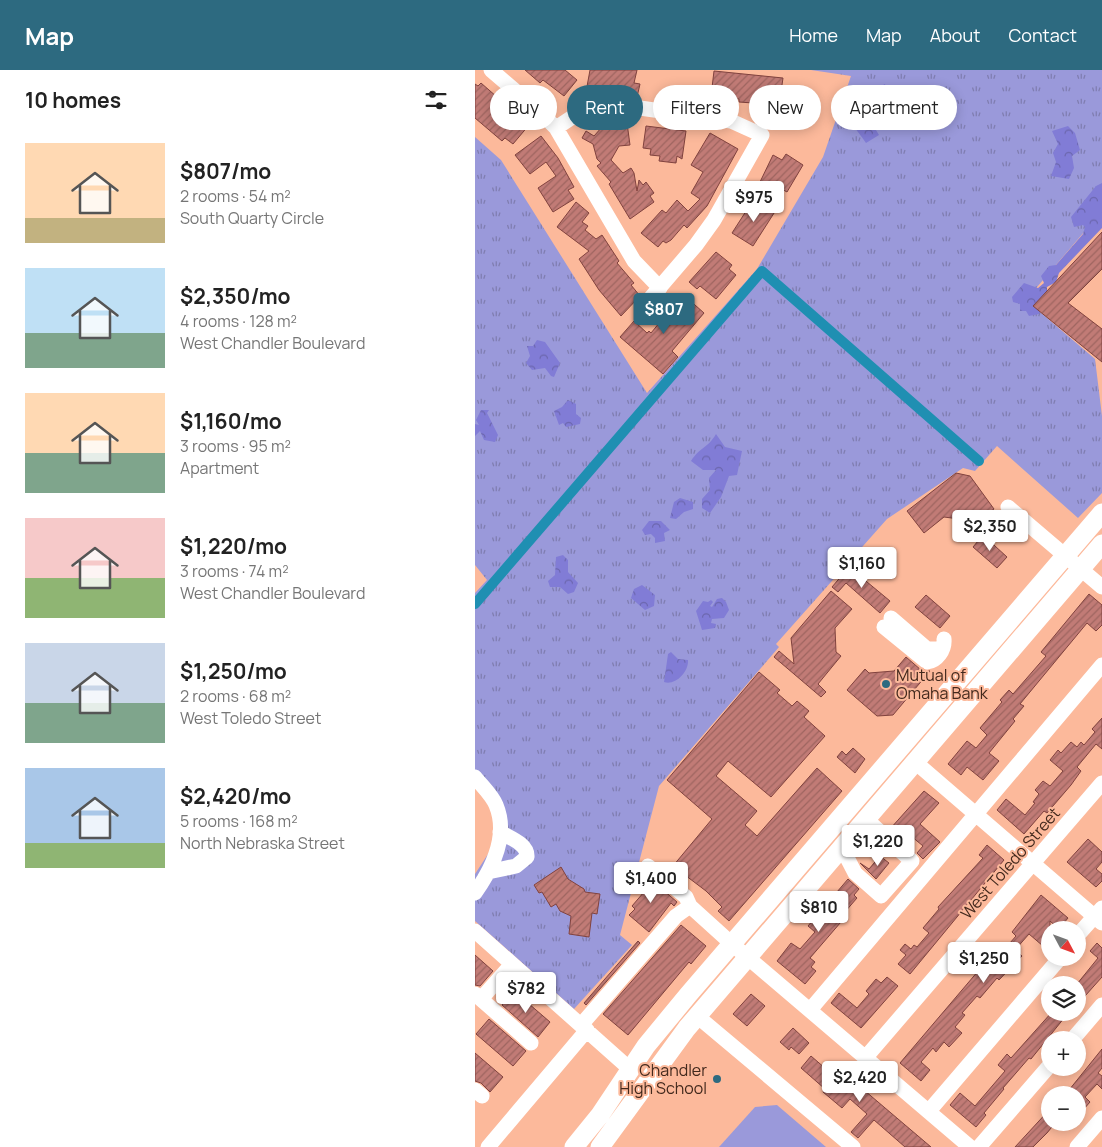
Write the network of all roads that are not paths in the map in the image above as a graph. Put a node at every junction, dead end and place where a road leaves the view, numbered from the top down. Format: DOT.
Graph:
graph roads {
  1 [pos="491,70"];
  2 [pos="508,85"];
  3 [pos="557,127"];
  4 [pos="557,130"];
  5 [pos="660,288"];
  6 [pos="642,308"];
  7 [pos="1008,507"];
  8 [pos="1102,513"];
  9 [pos="1102,544"];
  10 [pos="1065,556"];
  11 [pos="1080,569"];
  12 [pos="1102,586"];
  13 [pos="888,623"];
  14 [pos="940,641"];
  15 [pos="1102,665"];
  16 [pos="914,761"];
  17 [pos="475,777"];
  18 [pos="1102,783"];
  19 [pos="977,815"];
  20 [pos="865,818"];
  21 [pos="500,832"];
  22 [pos="841,846"];
  23 [pos="1033,863"];
  24 [pos="648,866"];
  25 [pos="488,872"];
  26 [pos="475,893"];
  27 [pos="690,906"];
  28 [pos="1100,916"];
  29 [pos="1086,928"];
  30 [pos="475,931"];
  31 [pos="732,944"];
  32 [pos="748,958"];
  33 [pos="512,964"];
  34 [pos="1053,966"];
  35 [pos="478,997"];
  36 [pos="1102,1005"];
  37 [pos="809,1010"];
  38 [pos="697,1016"];
  39 [pos="584,1028"];
  40 [pos="1080,1031"];
  41 [pos="531,1043"];
  42 [pos="866,1057"];
  43 [pos="631,1070"];
  44 [pos="1041,1074"];
  45 [pos="929,1111"];
  46 [pos="1102,1118"];
  47 [pos="969,1146"];
  48 [pos="488,1147"];
  49 [pos="574,1147"];
  50 [pos="600,1147"];
  51 [pos="853,1147"];
  52 [pos="1077,1147"];
  1 -- 2 [label="street"];
  3 -- 5 [label="street"];
  4 -- 5 [label="street"];
  5 -- 6 [label="street"];
  7 -- 10 [label="street"];
  8 -- 10 [label="main road"];
  9 -- 11 [label="main road"];
  10 -- 11 [label="street"];
  10 -- 31 [label="main road"];
  11 -- 12 [label="street"];
  11 -- 16 [label="main road"];
  13 -- 14 [label="street"];
  15 -- 19 [label="street"];
  16 -- 19 [label="street"];
  16 -- 20 [label="main road"];
  17 -- 21 [label="street"];
  18 -- 23 [label="street, West Toledo Street"];
  19 -- 23 [label="street"];
  19 -- 37 [label="street"];
  20 -- 22 [label="main road"];
  20 -- 22 [label="street"];
  21 -- 25 [label="street"];
  21 -- 25 [label="street"];
  22 -- 32 [label="main road"];
  23 -- 28 [label="street"];
  23 -- 42 [label="street, West Toledo Street"];
  24 -- 27 [label="street"];
  25 -- 26 [label="street"];
  27 -- 31 [label="street"];
  27 -- 39 [label="street"];
  28 -- 29 [label="street"];
  30 -- 33 [label="street"];
  31 -- 32 [label="street"];
  31 -- 43 [label="main road"];
  32 -- 37 [label="street"];
  32 -- 38 [label="main road"];
  33 -- 35 [label="street"];
  33 -- 39 [label="street"];
  34 -- 45 [label="street"];
  35 -- 41 [label="street"];
  36 -- 40 [label="street"];
  37 -- 42 [label="street"];
  38 -- 50 [label="main road"];
  38 -- 51 [label="street"];
  39 -- 43 [label="street"];
  39 -- 48 [label="street"];
  42 -- 45 [label="street"];
  43 -- 49 [label="main road"];
  44 -- 47 [label="street"];
  45 -- 47 [label="street"];
  46 -- 52 [label="street"];
}
